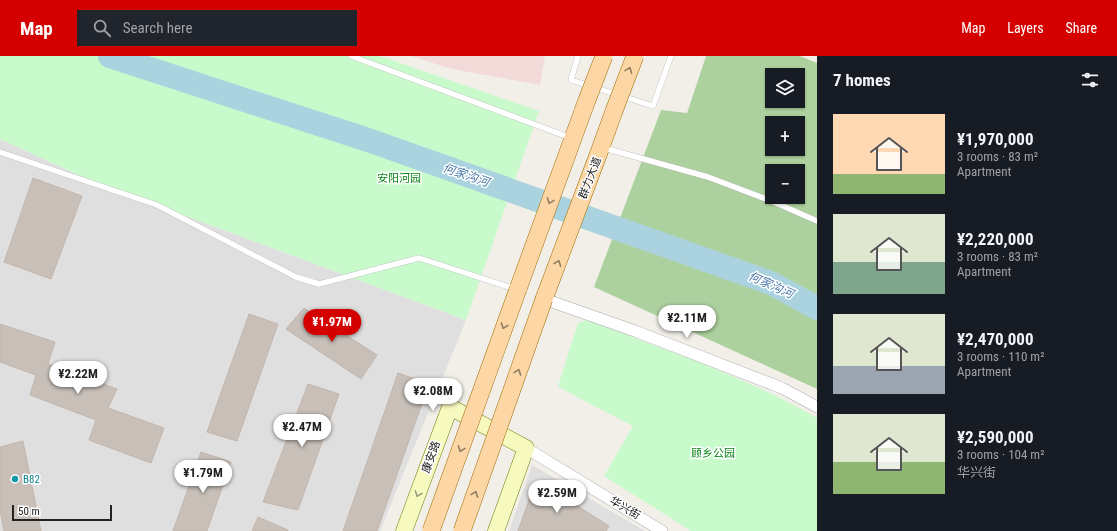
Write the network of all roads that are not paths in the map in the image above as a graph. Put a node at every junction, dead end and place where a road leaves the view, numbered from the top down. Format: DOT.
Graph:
graph roads {
  1 [pos="350,56"];
  2 [pos="578,56"];
  3 [pos="604,56"];
  4 [pos="635,56"];
  5 [pos="671,56"];
  6 [pos="573,138"];
  7 [pos="601,147"];
  8 [pos="0,152"];
  9 [pos="817,220"];
  10 [pos="518,289"];
  11 [pos="544,299"];
  12 [pos="817,407"];
  13 [pos="526,448"];
  14 [pos="404,531"];
  15 [pos="431,531"];
  16 [pos="462,531"];
  17 [pos="496,531"];
  18 [pos="662,531"];
  1 -- 6 [label="lane"];
  2 -- 5 [label="lane"];
  3 -- 6 [label="main road, bridge"];
  7 -- 4 [label="main road, 群力大道, one-way, bridge"];
  6 -- 10 [label="main road, one-way"];
  7 -- 9 [label="lane"];
  11 -- 7 [label="main road, 群力大道, one-way"];
  8 -- 10 [label="lane"];
  10 -- 15 [label="main road, one-way, bridge"];
  11 -- 12 [label="street"];
  16 -- 11 [label="main road, one-way, bridge"];
  13 -- 14 [label="main road, 康安路, one-way"];
  13 -- 17 [label="main road"];
  13 -- 18 [label="street, 华兴街"];
}
